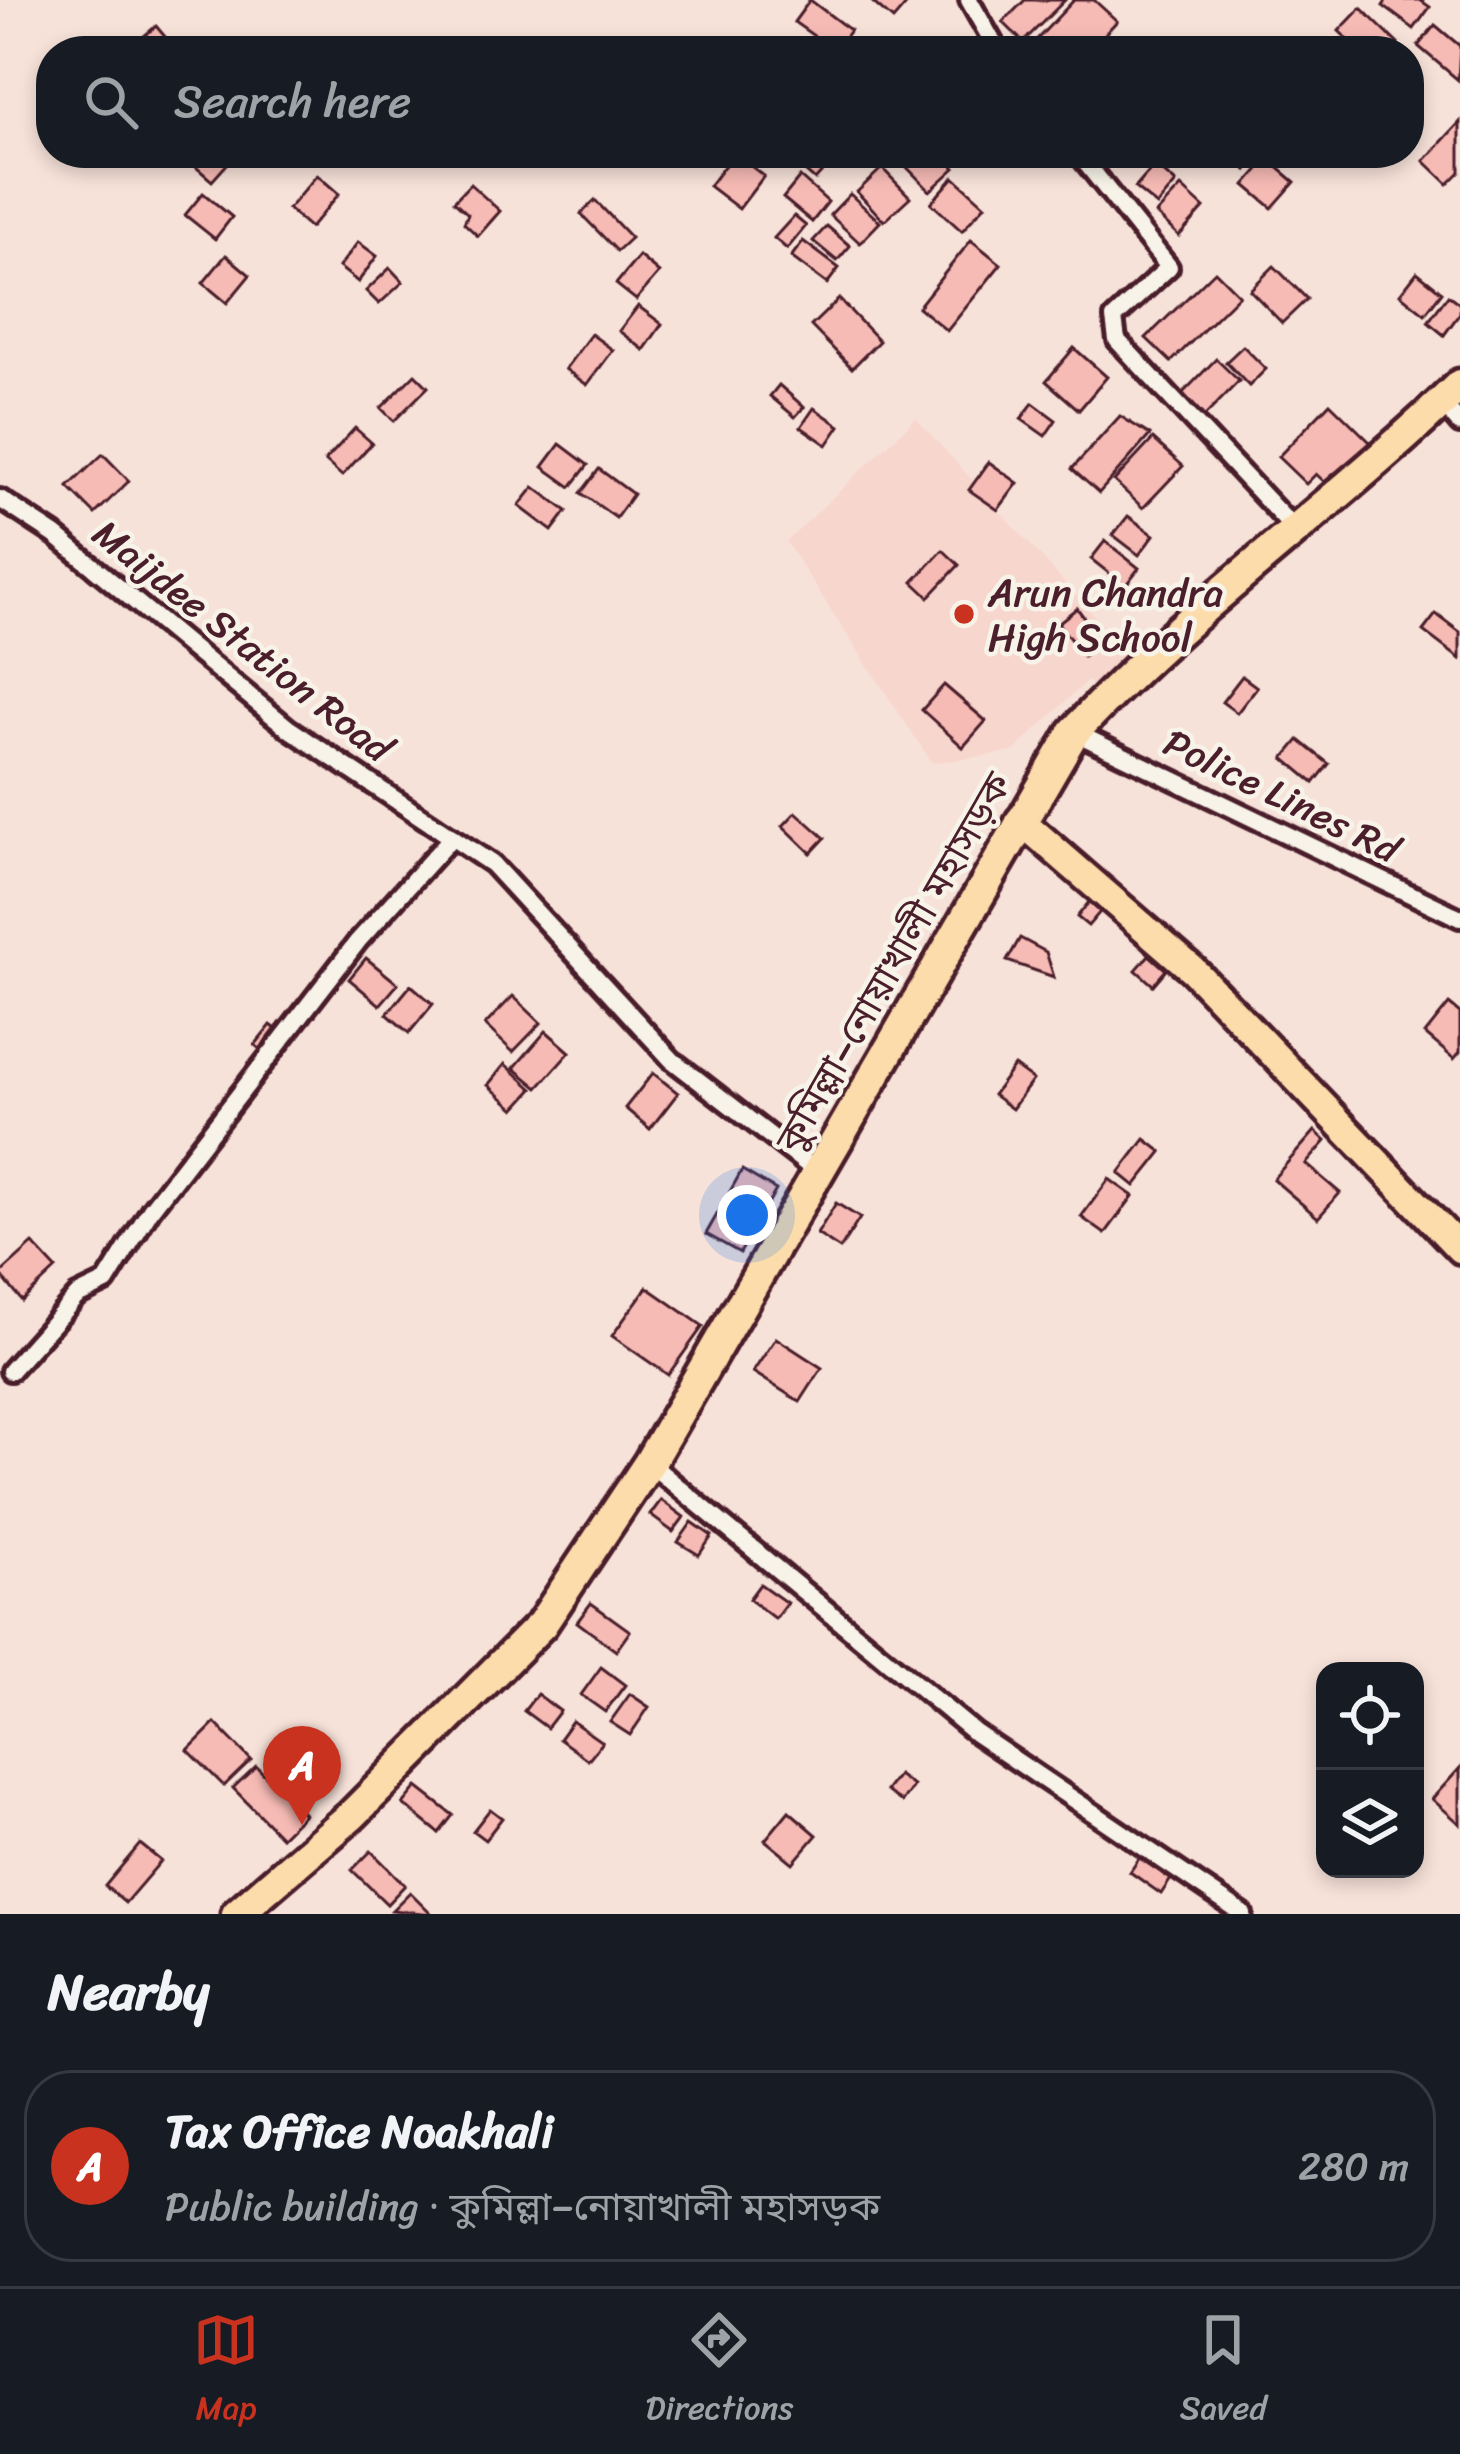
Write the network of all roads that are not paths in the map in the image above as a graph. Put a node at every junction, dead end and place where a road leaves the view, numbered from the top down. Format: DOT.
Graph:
graph roads {
  1 [pos="969,0"];
  2 [pos="989,36"];
  3 [pos="1090,168"];
  4 [pos="1454,404"];
  5 [pos="0,499"];
  6 [pos="1295,530"];
  7 [pos="1074,732"];
  8 [pos="1020,820"];
  9 [pos="452,837"];
  10 [pos="1460,918"];
  11 [pos="817,1172"];
  12 [pos="1460,1249"];
  13 [pos="10,1371"];
  14 [pos="649,1463"];
  15 [pos="237,1914"];
  16 [pos="1244,1914"];
  1 -- 2 [label="street"];
  3 -- 6 [label="street"];
  4 -- 6 [label="highway, কুমিল্লা–নোয়াখালী মহাসড়ক"];
  5 -- 9 [label="street, Maijdee Station Road"];
  6 -- 7 [label="highway, কুমিল্লা–নোয়াখালী মহাসড়ক"];
  7 -- 8 [label="highway, কুমিল্লা–নোয়াখালী মহাসড়ক"];
  7 -- 10 [label="street, Police Lines Rd"];
  8 -- 11 [label="highway, কুমিল্লা–নোয়াখালী মহাসড়ক"];
  8 -- 12 [label="main road"];
  9 -- 11 [label="street, Maijdee Station Road"];
  9 -- 13 [label="street"];
  11 -- 14 [label="highway, কুমিল্লা–নোয়াখালী মহাসড়ক"];
  14 -- 15 [label="highway, কুমিল্লা–নোয়াখালী মহাসড়ক"];
  14 -- 16 [label="street"];
}
